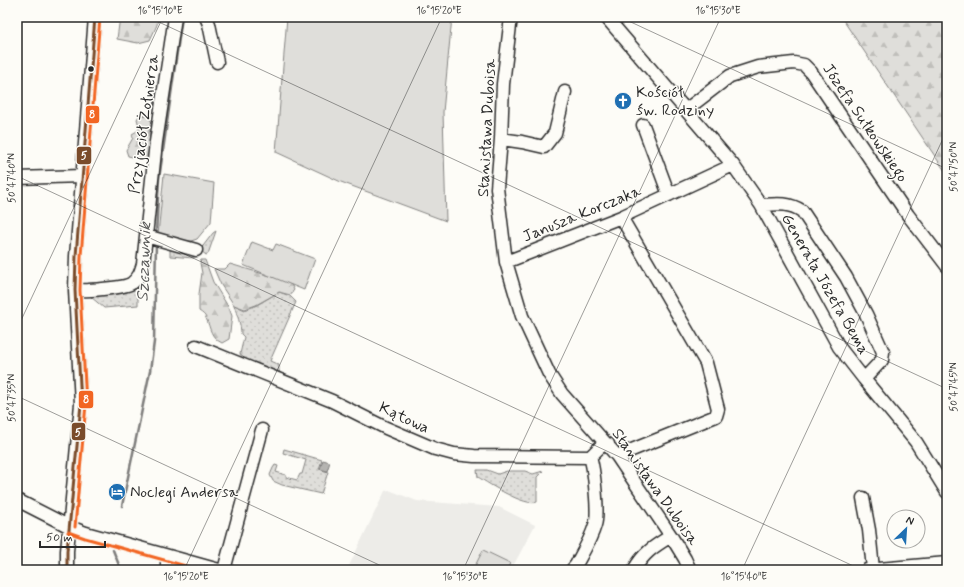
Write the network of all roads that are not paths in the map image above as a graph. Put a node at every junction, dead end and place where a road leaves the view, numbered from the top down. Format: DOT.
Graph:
graph roads {
  1 [pos="95,17"];
  2 [pos="175,17"];
  3 [pos="206,17"];
  4 [pos="511,17"];
  5 [pos="606,17"];
  6 [pos="217,62"];
  7 [pos="565,92"];
  8 [pos="687,109"];
  9 [pos="643,125"];
  10 [pos="501,138"];
  11 [pos="734,166"];
  12 [pos="82,176"];
  13 [pos="17,178"];
  14 [pos="669,195"];
  15 [pos="761,205"];
  16 [pos="620,217"];
  17 [pos="153,238"];
  18 [pos="196,250"];
  19 [pos="506,262"];
  20 [pos="947,266"];
  21 [pos="75,290"];
  22 [pos="196,346"];
  23 [pos="864,379"];
  24 [pos="262,430"];
  25 [pos="608,444"];
  26 [pos="617,456"];
  27 [pos="590,457"];
  28 [pos="947,492"];
  29 [pos="863,498"];
  30 [pos="17,500"];
  31 [pos="70,527"];
  32 [pos="671,536"];
  33 [pos="167,556"];
  34 [pos="947,563"];
  35 [pos="213,569"];
  36 [pos="67,570"];
  37 [pos="167,570"];
  38 [pos="224,570"];
  39 [pos="572,570"];
  40 [pos="634,570"];
  41 [pos="690,570"];
  42 [pos="870,570"];
  1 -- 12 [label="street"];
  2 -- 17 [label="street, Przyjaciół Żołnierza"];
  3 -- 6 [label="street"];
  4 -- 10 [label="street, Stanisława Duboisa"];
  5 -- 8 [label="street, Generała Józefa Bema"];
  7 -- 10 [label="street"];
  8 -- 11 [label="street, Generała Józefa Bema"];
  8 -- 20 [label="street, Józefa Sułkowskiego"];
  9 -- 14 [label="street"];
  10 -- 19 [label="street, Stanisława Duboisa"];
  11 -- 14 [label="street, Janusza Korczaka"];
  11 -- 15 [label="street, Generała Józefa Bema"];
  12 -- 13 [label="street"];
  12 -- 21 [label="street"];
  14 -- 16 [label="street, Janusza Korczaka"];
  15 -- 23 [label="street, Generała Józefa Bema"];
  15 -- 23 [label="street, Generała Józefa Bema"];
  16 -- 19 [label="street, Janusza Korczaka"];
  16 -- 26 [label="street"];
  17 -- 18 [label="street"];
  17 -- 21 [label="street, Przyjaciół Żołnierza"];
  19 -- 25 [label="street, Stanisława Duboisa"];
  21 -- 31 [label="street"];
  22 -- 27 [label="street, Kątowa"];
  23 -- 28 [label="street, Generała Józefa Bema"];
  24 -- 38 [label="street"];
  25 -- 26 [label="street, Stanisława Duboisa"];
  25 -- 27 [label="street"];
  26 -- 32 [label="street, Stanisława Duboisa"];
  27 -- 39 [label="street"];
  29 -- 42 [label="street"];
  30 -- 31 [label="street"];
  31 -- 33 [label="street"];
  31 -- 36 [label="street"];
  32 -- 40 [label="street"];
  32 -- 41 [label="street, Stanisława Duboisa"];
  33 -- 35 [label="street"];
  33 -- 37 [label="street"];
  34 -- 42 [label="street"];
}
